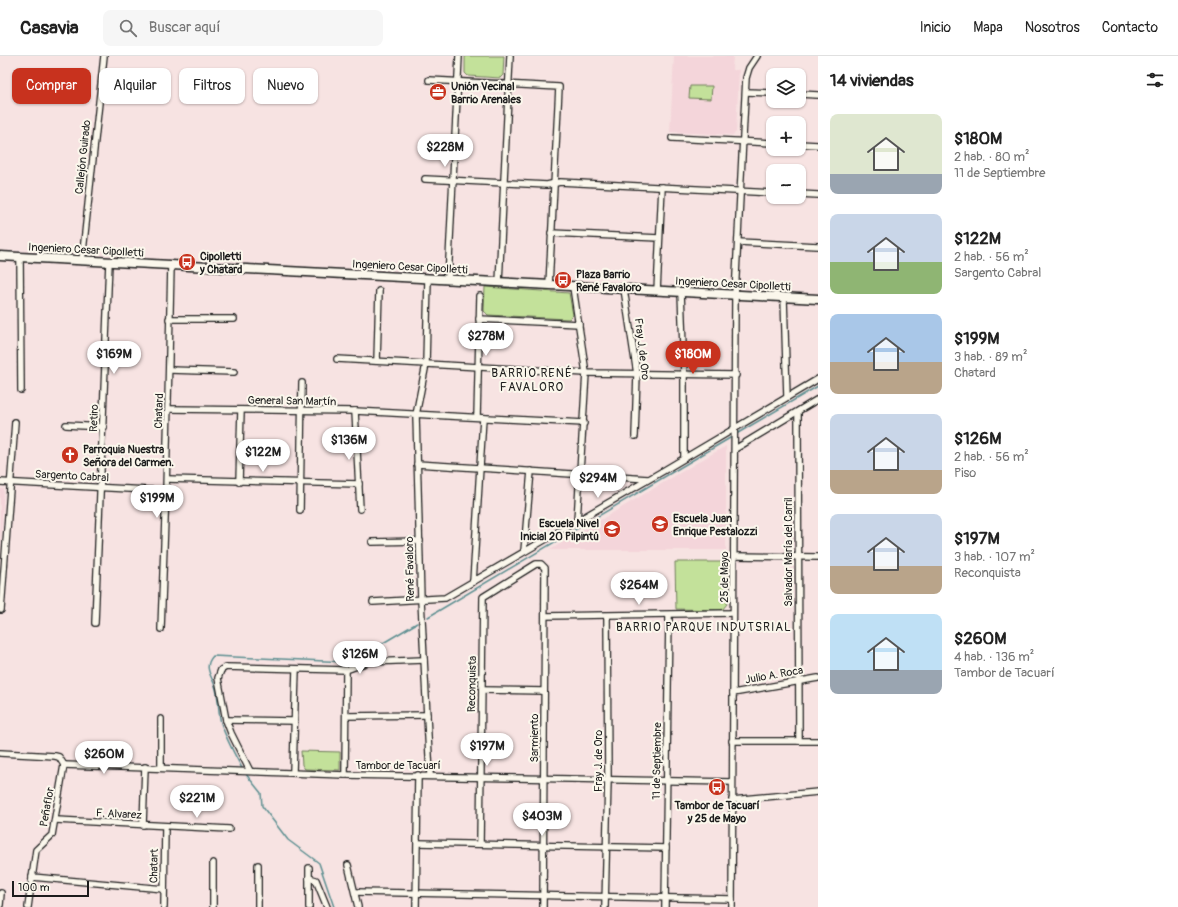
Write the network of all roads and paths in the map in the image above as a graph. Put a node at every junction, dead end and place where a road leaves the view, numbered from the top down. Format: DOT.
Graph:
graph roads {
  1 [pos="104,56"];
  2 [pos="459,56"];
  3 [pos="510,56"];
  4 [pos="757,56"];
  5 [pos="429,80"];
  6 [pos="458,82"];
  7 [pos="508,84"];
  8 [pos="746,92"];
  9 [pos="766,93"];
  10 [pos="806,94"];
  11 [pos="818,95"];
  12 [pos="672,138"];
  13 [pos="743,142"];
  14 [pos="766,143"];
  15 [pos="806,144"];
  16 [pos="818,145"];
  17 [pos="425,179"];
  18 [pos="453,180"];
  19 [pos="504,182"];
  20 [pos="554,183"];
  21 [pos="662,187"];
  22 [pos="741,191"];
  23 [pos="766,193"];
  24 [pos="806,194"];
  25 [pos="818,195"];
  26 [pos="551,233"];
  27 [pos="659,238"];
  28 [pos="738,242"];
  29 [pos="818,246"];
  30 [pos="0,256"];
  31 [pos="20,257"];
  32 [pos="82,261"];
  33 [pos="109,262"];
  34 [pos="171,265"];
  35 [pos="428,279"];
  36 [pos="448,280"];
  37 [pos="499,283"];
  38 [pos="548,286"];
  39 [pos="573,287"];
  40 [pos="624,289"];
  41 [pos="379,291"];
  42 [pos="657,291"];
  43 [pos="681,292"];
  44 [pos="735,295"];
  45 [pos="480,296"];
  46 [pos="784,298"];
  47 [pos="818,299"];
  48 [pos="169,319"];
  49 [pos="234,319"];
  50 [pos="479,319"];
  51 [pos="579,324"];
  52 [pos="337,359"];
  53 [pos="377,361"];
  54 [pos="426,364"];
  55 [pos="477,367"];
  56 [pos="170,370"];
  57 [pos="234,372"];
  58 [pos="586,373"];
  59 [pos="637,374"];
  60 [pos="684,375"];
  61 [pos="736,375"];
  62 [pos="818,378"];
  63 [pos="302,383"];
  64 [pos="21,390"];
  65 [pos="787,397"];
  66 [pos="818,399"];
  67 [pos="169,409"];
  68 [pos="241,410"];
  69 [pos="302,410"];
  70 [pos="355,412"];
  71 [pos="798,412"];
  72 [pos="416,415"];
  73 [pos="480,418"];
  74 [pos="15,422"];
  75 [pos="584,423"];
  76 [pos="66,425"];
  77 [pos="104,427"];
  78 [pos="735,428"];
  79 [pos="635,436"];
  80 [pos="735,449"];
  81 [pos="684,458"];
  82 [pos="417,464"];
  83 [pos="480,468"];
  84 [pos="531,472"];
  85 [pos="580,475"];
  86 [pos="167,479"];
  87 [pos="650,479"];
  88 [pos="0,482"];
  89 [pos="239,482"];
  90 [pos="10,483"];
  91 [pos="300,483"];
  92 [pos="359,484"];
  93 [pos="101,488"];
  94 [pos="166,491"];
  95 [pos="360,509"];
  96 [pos="300,510"];
  97 [pos="577,521"];
  98 [pos="420,541"];
  99 [pos="372,542"];
  100 [pos="524,551"];
  101 [pos="734,556"];
  102 [pos="798,557"];
  103 [pos="818,557"];
  104 [pos="473,582"];
  105 [pos="1,589"];
  106 [pos="483,597"];
  107 [pos="421,600"];
  108 [pos="373,602"];
  109 [pos="1,610"];
  110 [pos="734,613"];
  111 [pos="669,614"];
  112 [pos="545,616"];
  113 [pos="608,616"];
  114 [pos="95,623"];
  115 [pos="161,629"];
  116 [pos="424,660"];
  117 [pos="296,669"];
  118 [pos="346,670"];
  119 [pos="818,678"];
  120 [pos="799,681"];
  121 [pos="482,690"];
  122 [pos="544,691"];
  123 [pos="733,693"];
  124 [pos="427,715"];
  125 [pos="346,716"];
  126 [pos="161,719"];
  127 [pos="226,720"];
  128 [pos="294,721"];
  129 [pos="732,741"];
  130 [pos="799,741"];
  131 [pos="818,741"];
  132 [pos="0,753"];
  133 [pos="64,765"];
  134 [pos="145,768"];
  135 [pos="161,768"];
  136 [pos="248,771"];
  137 [pos="293,772"];
  138 [pos="345,775"];
  139 [pos="418,775"];
  140 [pos="430,775"];
  141 [pos="481,776"];
  142 [pos="544,777"];
  143 [pos="608,779"];
  144 [pos="667,780"];
  145 [pos="732,782"];
  146 [pos="818,792"];
  147 [pos="732,800"];
  148 [pos="56,820"];
  149 [pos="143,825"];
  150 [pos="165,826"];
  151 [pos="229,829"];
  152 [pos="418,843"];
  153 [pos="480,844"];
  154 [pos="544,845"];
  155 [pos="606,847"];
  156 [pos="666,848"];
  157 [pos="213,863"];
  158 [pos="258,865"];
  159 [pos="348,865"];
  160 [pos="309,868"];
  161 [pos="32,877"];
  162 [pos="309,878"];
  163 [pos="164,890"];
  164 [pos="355,892"];
  165 [pos="1,893"];
  166 [pos="416,894"];
  167 [pos="543,896"];
  168 [pos="605,896"];
  169 [pos="666,897"];
  170 [pos="732,899"];
  171 [pos="0,905"];
  172 [pos="28,907"];
  173 [pos="164,907"];
  174 [pos="213,907"];
  175 [pos="258,907"];
  176 [pos="309,907"];
  177 [pos="327,907"];
  178 [pos="358,907"];
  179 [pos="416,907"];
  180 [pos="543,907"];
  181 [pos="605,907"];
  182 [pos="666,907"];
  183 [pos="732,907"];
  1 -- 32 [label="street, Callejón Guirado"];
  2 -- 6 [label="street"];
  3 -- 7 [label="street"];
  4 -- 8 [label="street, 25 de Mayo"];
  5 -- 6 [label="street"];
  6 -- 7 [label="street"];
  6 -- 18 [label="street"];
  7 -- 19 [label="street"];
  7 -- 20 [label="street"];
  8 -- 9 [label="street"];
  8 -- 13 [label="street, 25 de Mayo"];
  10 -- 11 [label="street"];
  12 -- 13 [label="street"];
  13 -- 14 [label="street"];
  13 -- 22 [label="street, 25 de Mayo"];
  15 -- 16 [label="street"];
  17 -- 18 [label="street"];
  18 -- 19 [label="street"];
  18 -- 36 [label="street"];
  19 -- 20 [label="street"];
  19 -- 37 [label="street"];
  20 -- 21 [label="street"];
  20 -- 26 [label="street"];
  21 -- 22 [label="street"];
  21 -- 27 [label="street"];
  22 -- 23 [label="street"];
  22 -- 28 [label="street, 25 de Mayo"];
  24 -- 25 [label="street"];
  26 -- 27 [label="street"];
  26 -- 38 [label="street"];
  27 -- 42 [label="street"];
  28 -- 29 [label="street"];
  28 -- 44 [label="street, 25 de Mayo"];
  30 -- 31 [label="street, Ingeniero Cesar Cipolletti"];
  31 -- 32 [label="street, Ingeniero Cesar Cipolletti"];
  31 -- 64 [label="street"];
  32 -- 33 [label="street, Ingeniero Cesar Cipolletti"];
  33 -- 34 [label="street, Ingeniero Cesar Cipolletti"];
  33 -- 77 [label="street, Retiro"];
  34 -- 35 [label="street, Ingeniero Cesar Cipolletti"];
  34 -- 48 [label="street, Chatard"];
  35 -- 36 [label="street, Ingeniero Cesar Cipolletti"];
  35 -- 54 [label="street, René Favaloro"];
  36 -- 37 [label="street, Ingeniero Cesar Cipolletti"];
  37 -- 38 [label="street, Ingeniero Cesar Cipolletti"];
  38 -- 39 [label="street, Ingeniero Cesar Cipolletti"];
  39 -- 40 [label="street, Ingeniero Cesar Cipolletti"];
  39 -- 51 [label="street"];
  40 -- 42 [label="street, Ingeniero Cesar Cipolletti"];
  40 -- 59 [label="street, Fray J. de Oro"];
  41 -- 53 [label="street"];
  42 -- 43 [label="street, Ingeniero Cesar Cipolletti"];
  43 -- 44 [label="street, Ingeniero Cesar Cipolletti"];
  43 -- 60 [label="street"];
  44 -- 46 [label="street, Ingeniero Cesar Cipolletti"];
  44 -- 61 [label="street, 25 de Mayo"];
  45 -- 50 [label="street"];
  46 -- 47 [label="street, Ingeniero Cesar Cipolletti"];
  46 -- 65 [label="street"];
  48 -- 49 [label="street"];
  48 -- 56 [label="street, Chatard"];
  50 -- 51 [label="street"];
  50 -- 55 [label="street"];
  51 -- 58 [label="street"];
  52 -- 53 [label="street"];
  53 -- 54 [label="street"];
  54 -- 55 [label="street"];
  54 -- 72 [label="street, René Favaloro"];
  55 -- 58 [label="street"];
  55 -- 73 [label="street"];
  56 -- 57 [label="street"];
  56 -- 67 [label="street, Chatard"];
  58 -- 59 [label="street"];
  58 -- 75 [label="street"];
  59 -- 60 [label="street"];
  59 -- 79 [label="street, Fray J. de Oro"];
  60 -- 61 [label="street"];
  60 -- 81 [label="street"];
  61 -- 78 [label="street, 25 de Mayo"];
  62 -- 65 [label="street"];
  63 -- 69 [label="street"];
  65 -- 78 [label="street"];
  66 -- 71 [label="street"];
  67 -- 68 [label="street, General San Martín"];
  67 -- 86 [label="street, Chatard"];
  68 -- 69 [label="street, General San Martín"];
  68 -- 89 [label="street"];
  69 -- 70 [label="street, General San Martín"];
  69 -- 91 [label="street"];
  70 -- 72 [label="street, General San Martín"];
  70 -- 92 [label="street"];
  71 -- 80 [label="street"];
  71 -- 102 [label="street, Salvador María del Carril"];
  72 -- 73 [label="street, General San Martín"];
  72 -- 82 [label="street, René Favaloro"];
  73 -- 75 [label="street, General San Martín"];
  73 -- 83 [label="street"];
  74 -- 90 [label="street"];
  75 -- 85 [label="street"];
  76 -- 77 [label="street"];
  77 -- 93 [label="street, Retiro"];
  78 -- 80 [label="street, 25 de Mayo"];
  78 -- 81 [label="street"];
  80 -- 101 [label="street, 25 de Mayo"];
  81 -- 87 [label="street"];
  82 -- 83 [label="street"];
  82 -- 98 [label="street, René Favaloro"];
  83 -- 84 [label="street"];
  83 -- 104 [label="street"];
  84 -- 85 [label="street"];
  84 -- 100 [label="street"];
  85 -- 87 [label="street"];
  85 -- 97 [label="street"];
  86 -- 89 [label="street"];
  86 -- 94 [label="street, Chatard"];
  87 -- 97 [label="street"];
  88 -- 90 [label="street, Sargento Cabral"];
  89 -- 91 [label="street"];
  90 -- 93 [label="street, Sargento Cabral"];
  90 -- 105 [label="street"];
  91 -- 92 [label="street"];
  91 -- 96 [label="street"];
  92 -- 95 [label="street"];
  93 -- 94 [label="street, Sargento Cabral"];
  93 -- 114 [label="street, Retiro"];
  94 -- 115 [label="street, Chatard"];
  97 -- 100 [label="street"];
  98 -- 99 [label="street"];
  98 -- 107 [label="street, René Favaloro"];
  100 -- 104 [label="street"];
  101 -- 102 [label="street"];
  101 -- 110 [label="street, 25 de Mayo"];
  102 -- 103 [label="street"];
  102 -- 120 [label="street, Salvador María del Carril"];
  104 -- 107 [label="street"];
  105 -- 109 [label="street"];
  106 -- 112 [label="street, Sarmiento"];
  106 -- 121 [label="street, Reconquista"];
  107 -- 108 [label="street"];
  107 -- 116 [label="street, René Favaloro"];
  110 -- 111 [label="street"];
  110 -- 123 [label="street, 25 de Mayo"];
  111 -- 113 [label="street"];
  111 -- 144 [label="street, 11 de Septiembre"];
  112 -- 113 [label="street"];
  112 -- 122 [label="street, Sarmiento"];
  113 -- 143 [label="street, Fray J. de Oro"];
  116 -- 118 [label="street"];
  116 -- 124 [label="street, René Favaloro"];
  117 -- 118 [label="street"];
  117 -- 127 [label="street"];
  117 -- 128 [label="street"];
  118 -- 125 [label="street"];
  119 -- 120 [label="street, Julio A. Roca"];
  120 -- 123 [label="street, Julio A. Roca"];
  120 -- 130 [label="street, Salvador María del Carril"];
  121 -- 122 [label="street"];
  121 -- 141 [label="street, Reconquista"];
  122 -- 142 [label="street, Sarmiento"];
  123 -- 129 [label="street, 25 de Mayo"];
  124 -- 125 [label="street"];
  124 -- 140 [label="street, René Favaloro"];
  125 -- 138 [label="street"];
  126 -- 135 [label="street"];
  127 -- 128 [label="street"];
  127 -- 136 [label="street"];
  128 -- 137 [label="street"];
  129 -- 130 [label="street"];
  129 -- 145 [label="street, 25 de Mayo"];
  130 -- 131 [label="street"];
  132 -- 133 [label="street"];
  133 -- 134 [label="street, Tambor de Tacuarí"];
  133 -- 148 [label="street, Peñaflor"];
  134 -- 135 [label="street, Tambor de Tacuarí"];
  134 -- 149 [label="street"];
  135 -- 136 [label="street, Tambor de Tacuarí"];
  136 -- 137 [label="street, Tambor de Tacuarí"];
  137 -- 138 [label="street, Tambor de Tacuarí"];
  138 -- 139 [label="street, Tambor de Tacuarí"];
  139 -- 140 [label="street, Tambor de Tacuarí"];
  139 -- 152 [label="street"];
  140 -- 141 [label="street, Tambor de Tacuarí"];
  141 -- 142 [label="street, Tambor de Tacuarí"];
  141 -- 153 [label="street, Reconquista"];
  142 -- 143 [label="street, Tambor de Tacuarí"];
  142 -- 154 [label="street, Sarmiento"];
  143 -- 144 [label="street, Tambor de Tacuarí"];
  143 -- 155 [label="street, Fray J. de Oro"];
  144 -- 145 [label="street, Tambor de Tacuarí"];
  144 -- 156 [label="street, 11 de Septiembre"];
  145 -- 147 [label="street, 25 de Mayo"];
  146 -- 147 [label="street"];
  147 -- 170 [label="street, 25 de Mayo"];
  148 -- 149 [label="street, F. Alvarez"];
  148 -- 161 [label="street, Peñaflor"];
  149 -- 150 [label="street, F. Alvarez"];
  150 -- 151 [label="street, F. Alvarez"];
  150 -- 163 [label="street, Chatart"];
  152 -- 153 [label="street"];
  152 -- 166 [label="street"];
  153 -- 154 [label="street"];
  154 -- 155 [label="street"];
  154 -- 167 [label="street, Sarmiento"];
  155 -- 156 [label="street"];
  155 -- 168 [label="street, Fray J. de Oro"];
  156 -- 169 [label="street, 11 de Septiembre"];
  157 -- 174 [label="street"];
  158 -- 175 [label="street"];
  159 -- 164 [label="street"];
  160 -- 162 [label="street"];
  161 -- 163 [label="street"];
  161 -- 172 [label="street"];
  162 -- 176 [label="street"];
  162 -- 177 [label="street"];
  163 -- 173 [label="street, Chatart"];
  164 -- 166 [label="street"];
  164 -- 178 [label="street"];
  165 -- 171 [label="street"];
  166 -- 167 [label="street"];
  166 -- 179 [label="street"];
  167 -- 168 [label="street"];
  167 -- 180 [label="street, Sarmiento"];
  168 -- 169 [label="street"];
  168 -- 181 [label="street, Fray J. de Oro"];
  169 -- 170 [label="street"];
  169 -- 182 [label="street, 11 de Septiembre"];
  170 -- 183 [label="street, 25 de Mayo"];
}
